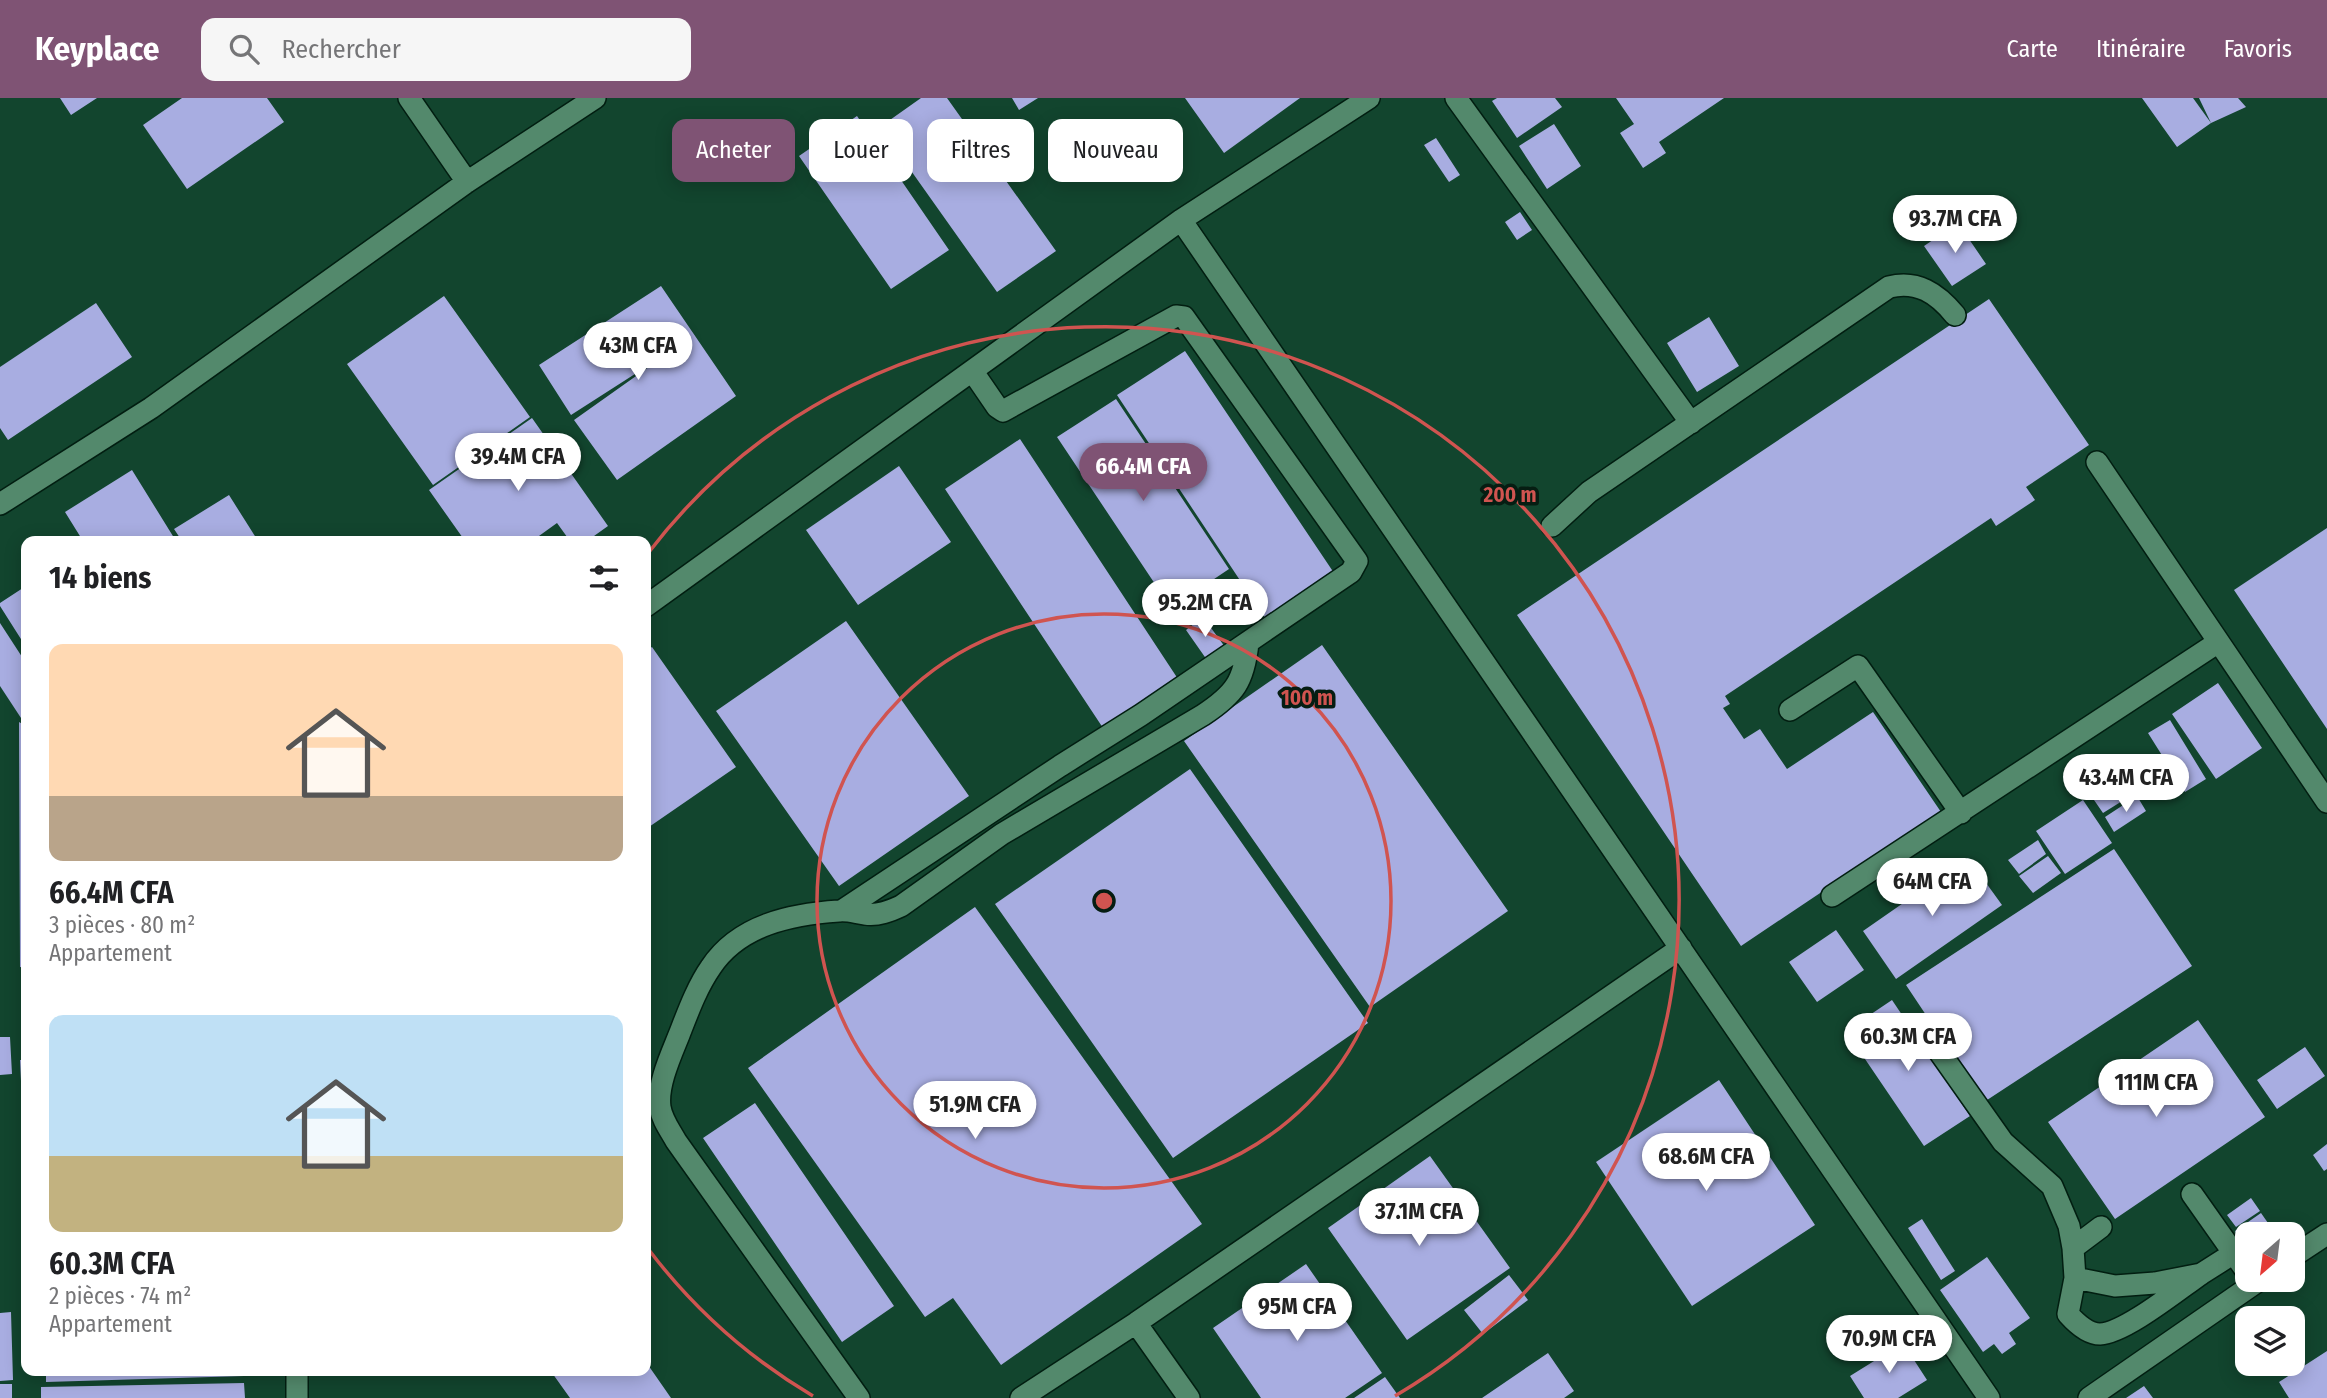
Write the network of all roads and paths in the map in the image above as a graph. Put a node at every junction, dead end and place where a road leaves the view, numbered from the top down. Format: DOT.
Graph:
graph roads {
  1 [pos="409,98"];
  2 [pos="595,98"];
  3 [pos="1369,98"];
  4 [pos="1456,98"];
  5 [pos="467,182"];
  6 [pos="1181,220"];
  7 [pos="1955,315"];
  8 [pos="973,372"];
  9 [pos="1691,423"];
  10 [pos="2097,462"];
  11 [pos="0,504"];
  12 [pos="1552,526"];
  13 [pos="651,602"];
  14 [pos="1248,643"];
  15 [pos="2217,643"];
  16 [pos="1790,710"];
  17 [pos="2327,802"];
  18 [pos="1961,813"];
  19 [pos="1832,896"];
  20 [pos="843,910"];
  21 [pos="1681,948"];
  22 [pos="1931,1040"];
  23 [pos="2192,1194"];
  24 [pos="2101,1227"];
  25 [pos="2327,1234"];
  26 [pos="2073,1248"];
  27 [pos="2305,1248"];
  28 [pos="2234,1254"];
  29 [pos="2201,1274"];
  30 [pos="2075,1278"];
  31 [pos="2235,1292"];
  32 [pos="1136,1323"];
  33 [pos="297,1376"];
  34 [pos="297,1398"];
  35 [pos="859,1398"];
  36 [pos="1021,1398"];
  37 [pos="1189,1398"];
  38 [pos="1989,1398"];
  39 [pos="2088,1398"];
  1 -- 5 [label="lane"];
  2 -- 5 [label="lane"];
  3 -- 6 [label="lane"];
  4 -- 9 [label="lane"];
  5 -- 11 [label="lane"];
  6 -- 8 [label="lane"];
  6 -- 21 [label="lane"];
  7 -- 9 [label="lane"];
  8 -- 13 [label="lane"];
  8 -- 14 [label="lane"];
  9 -- 12 [label="lane"];
  10 -- 15 [label="lane"];
  14 -- 20 [label="lane"];
  14 -- 20 [label="lane"];
  15 -- 17 [label="lane"];
  15 -- 18 [label="lane"];
  16 -- 18 [label="lane"];
  18 -- 19 [label="lane"];
  20 -- 35 [label="lane"];
  21 -- 32 [label="lane"];
  21 -- 38 [label="lane"];
  22 -- 26 [label="lane"];
  23 -- 28 [label="lane"];
  24 -- 26 [label="lane"];
  25 -- 27 [label="lane"];
  26 -- 30 [label="lane"];
  28 -- 29 [label="lane"];
  29 -- 30 [label="lane"];
  29 -- 30 [label="lane"];
  31 -- 39 [label="lane"];
  32 -- 36 [label="lane"];
  32 -- 37 [label="lane"];
  33 -- 34 [label="lane"];
}
